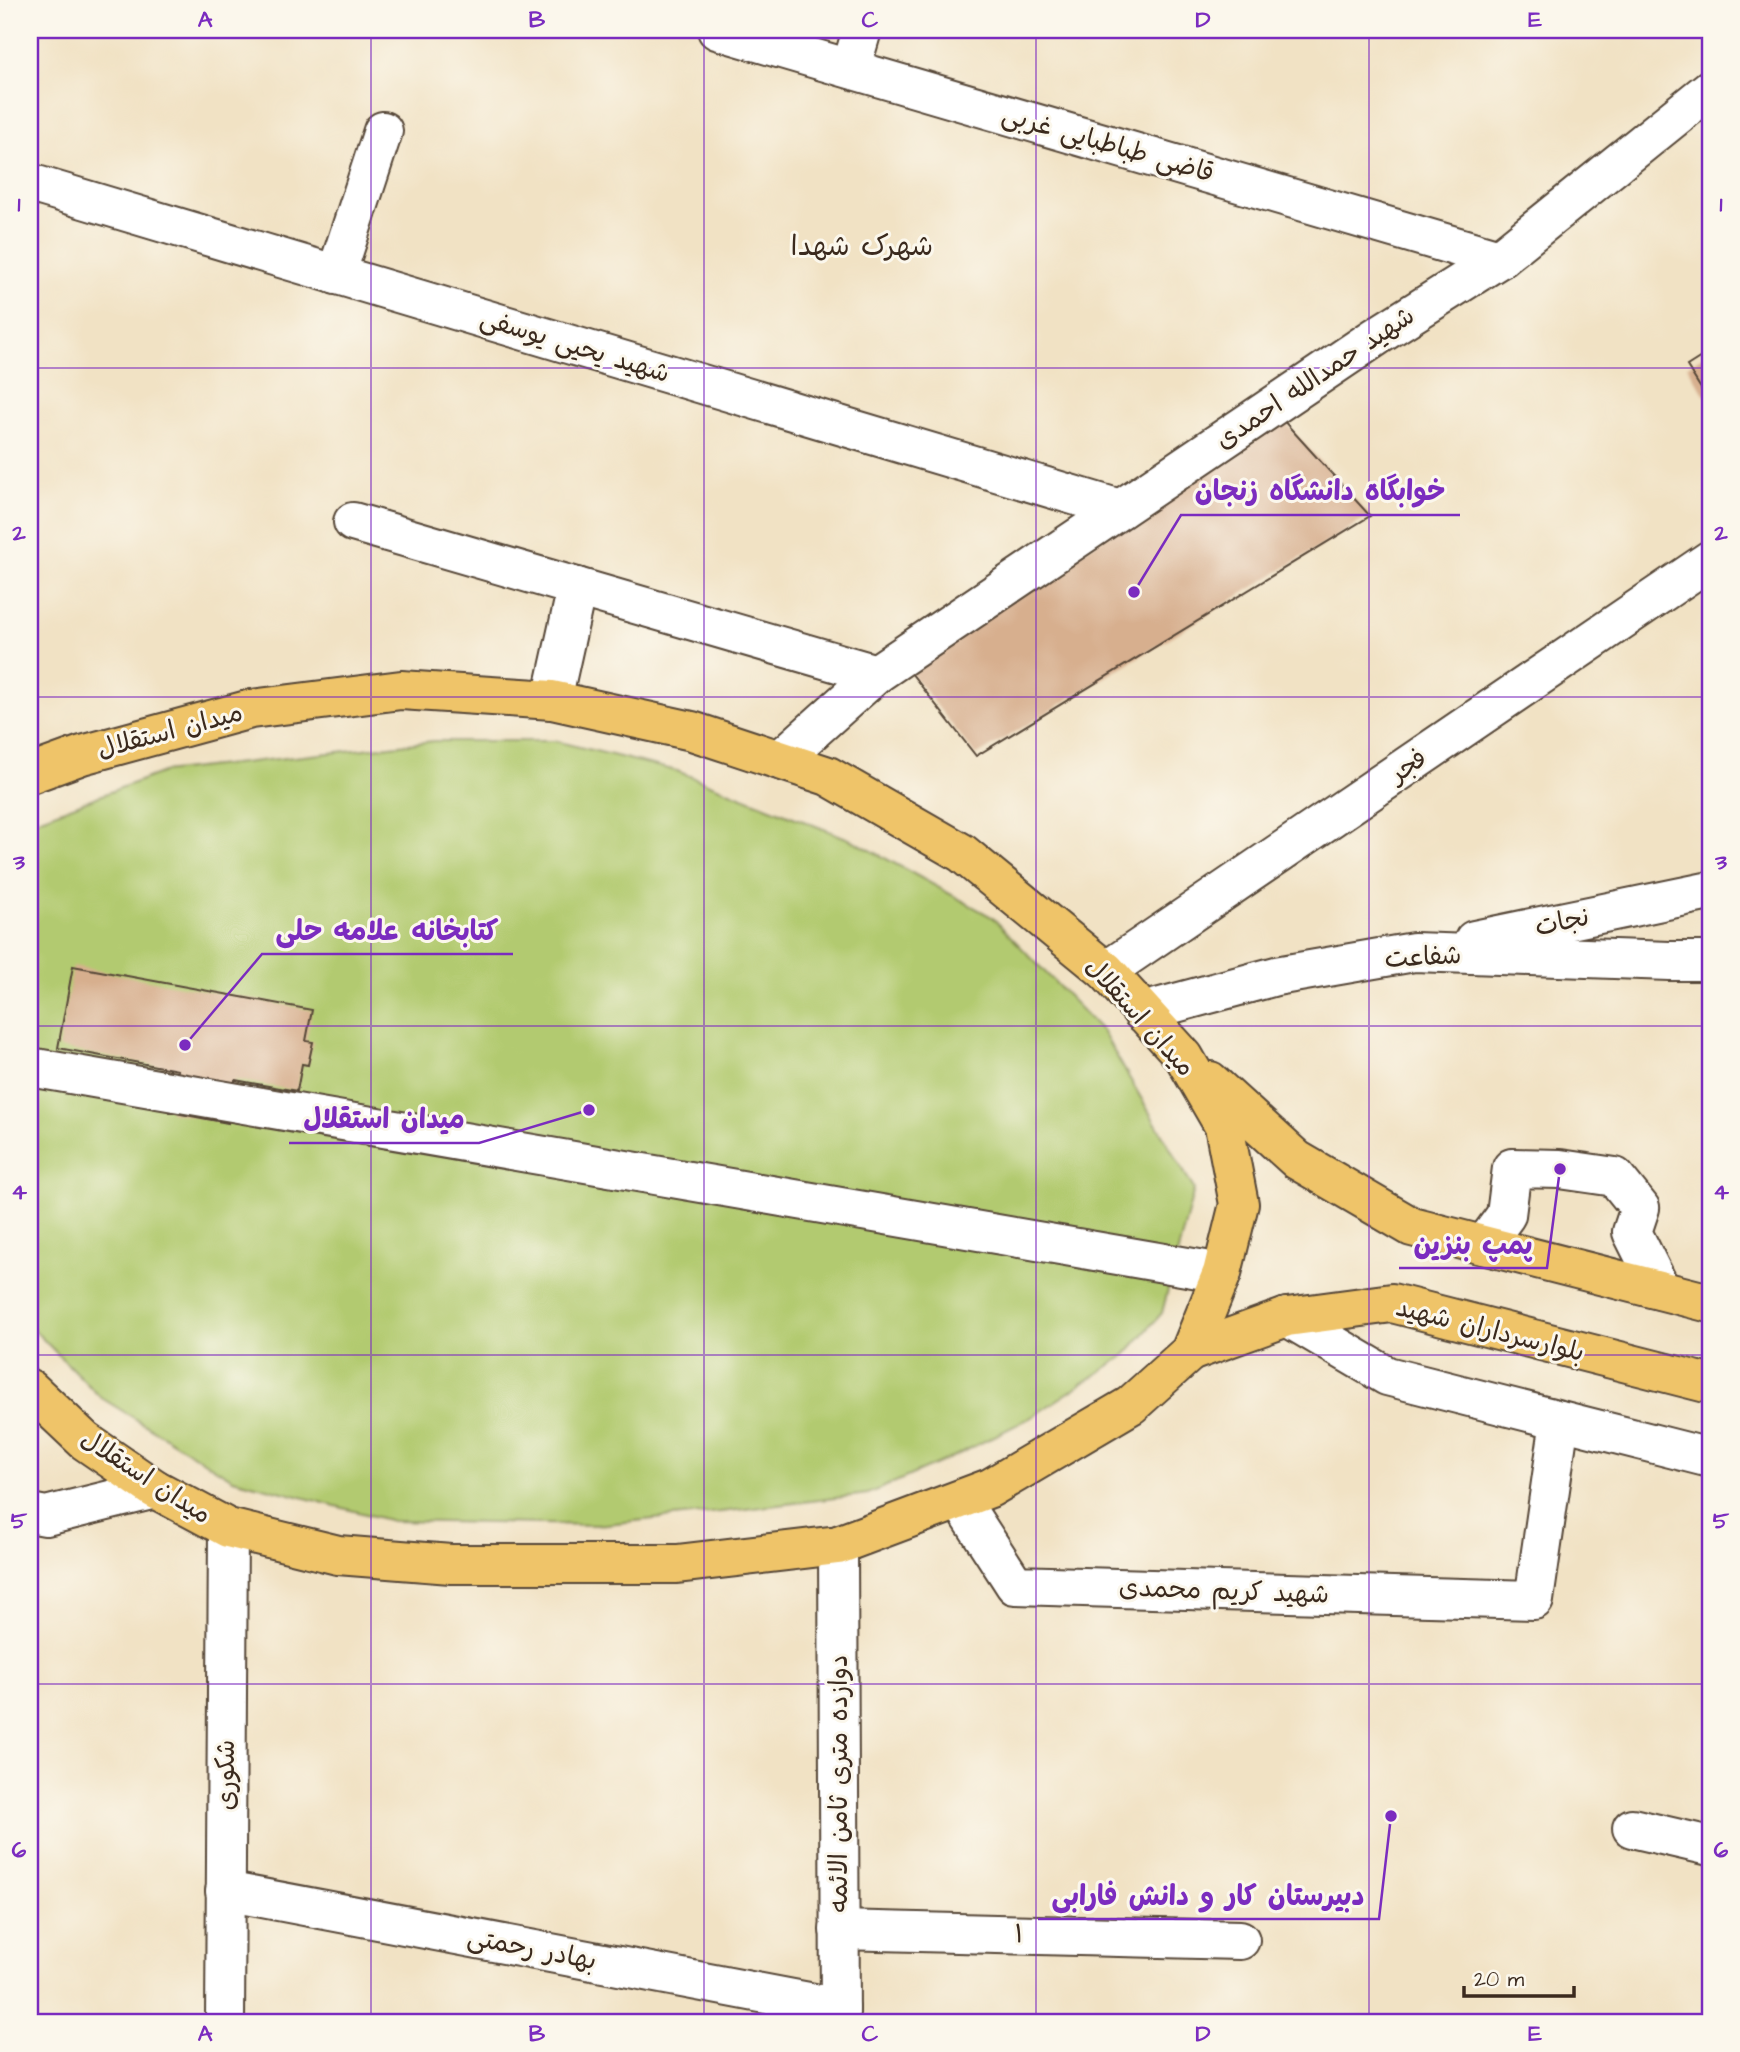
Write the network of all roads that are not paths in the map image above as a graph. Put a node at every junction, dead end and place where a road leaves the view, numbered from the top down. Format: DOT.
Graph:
graph roads {
  1 [pos="717,30"];
  2 [pos="862,30"];
  3 [pos="851,68"];
  4 [pos="1710,89"];
  5 [pos="383,131"];
  6 [pos="30,183"];
  7 [pos="1499,259"];
  8 [pos="336,275"];
  9 [pos="1120,509"];
  10 [pos="353,522"];
  11 [pos="1710,560"];
  12 [pos="577,587"];
  13 [pos="876,674"];
  14 [pos="552,700"];
  15 [pos="780,760"];
  16 [pos="30,774"];
  17 [pos="1710,891"];
  18 [pos="1414,952"];
  19 [pos="1710,961"];
  20 [pos="1106,971"];
  21 [pos="1142,1012"];
  22 [pos="1184,1057"];
  23 [pos="30,1068"];
  24 [pos="1483,1245"];
  25 [pos="1222,1273"];
  26 [pos="1661,1290"];
  27 [pos="1710,1303"];
  28 [pos="1287,1317"];
  29 [pos="1190,1352"];
  30 [pos="1710,1384"];
  31 [pos="30,1390"];
  32 [pos="1560,1420"];
  33 [pos="1710,1458"];
  34 [pos="155,1489"];
  35 [pos="960,1500"];
  36 [pos="30,1513"];
  37 [pos="228,1528"];
  38 [pos="838,1545"];
  39 [pos="1632,1828"];
  40 [pos="1710,1846"];
  41 [pos="225,1891"];
  42 [pos="839,1930"];
  43 [pos="1240,1940"];
  44 [pos="840,2015"];
  45 [pos="225,2022"];
  1 -- 3 [label="street, قاضی طباطبایی غربی"];
  2 -- 3 [label="street"];
  3 -- 7 [label="street, قاضی طباطبایی غربی"];
  4 -- 7 [label="street, شهید حمدالله احمدی"];
  5 -- 8 [label="street"];
  6 -- 8 [label="street, شهید یحیی یوسفی"];
  7 -- 9 [label="street, شهید حمدالله احمدی"];
  8 -- 9 [label="street, شهید یحیی یوسفی"];
  9 -- 13 [label="street, شهید حمدالله احمدی"];
  10 -- 12 [label="street"];
  11 -- 20 [label="street, فجر"];
  12 -- 13 [label="street"];
  12 -- 14 [label="street"];
  13 -- 15 [label="street, شهید حمدالله احمدی"];
  14 -- 15 [label="main road, میدان استقلال"];
  14 -- 16 [label="main road, میدان استقلال"];
  15 -- 20 [label="main road, میدان استقلال"];
  17 -- 18 [label="street, نجات"];
  18 -- 19 [label="street, شفاعت"];
  18 -- 21 [label="street, شفاعت"];
  20 -- 21 [label="main road, میدان استقلال"];
  21 -- 22 [label="main road, میدان استقلال"];
  22 -- 24 [label="main road"];
  22 -- 25 [label="main road, میدان استقلال"];
  23 -- 25 [label="street"];
  24 -- 26 [label="main road"];
  24 -- 26 [label="street"];
  25 -- 29 [label="main road, میدان استقلال"];
  26 -- 27 [label="main road"];
  28 -- 29 [label="main road, بلوارسرداران شهید"];
  28 -- 30 [label="main road, بلوارسرداران شهید"];
  28 -- 32 [label="street"];
  29 -- 35 [label="main road, میدان استقلال"];
  31 -- 34 [label="main road, میدان استقلال"];
  32 -- 33 [label="street"];
  32 -- 35 [label="street, شهید کریم محمدی"];
  34 -- 36 [label="street"];
  34 -- 37 [label="main road, میدان استقلال"];
  35 -- 38 [label="main road, میدان استقلال"];
  37 -- 38 [label="main road, میدان استقلال"];
  37 -- 41 [label="street, شکوری"];
  38 -- 42 [label="street, دوازده متری ثامن الائمه"];
  39 -- 40 [label="street"];
  41 -- 44 [label="street, بهادر رحمتی"];
  41 -- 45 [label="street, شکوری"];
  42 -- 43 [label="street, ۱"];
  42 -- 44 [label="street, دوازده متری ثامن الائمه"];
}
